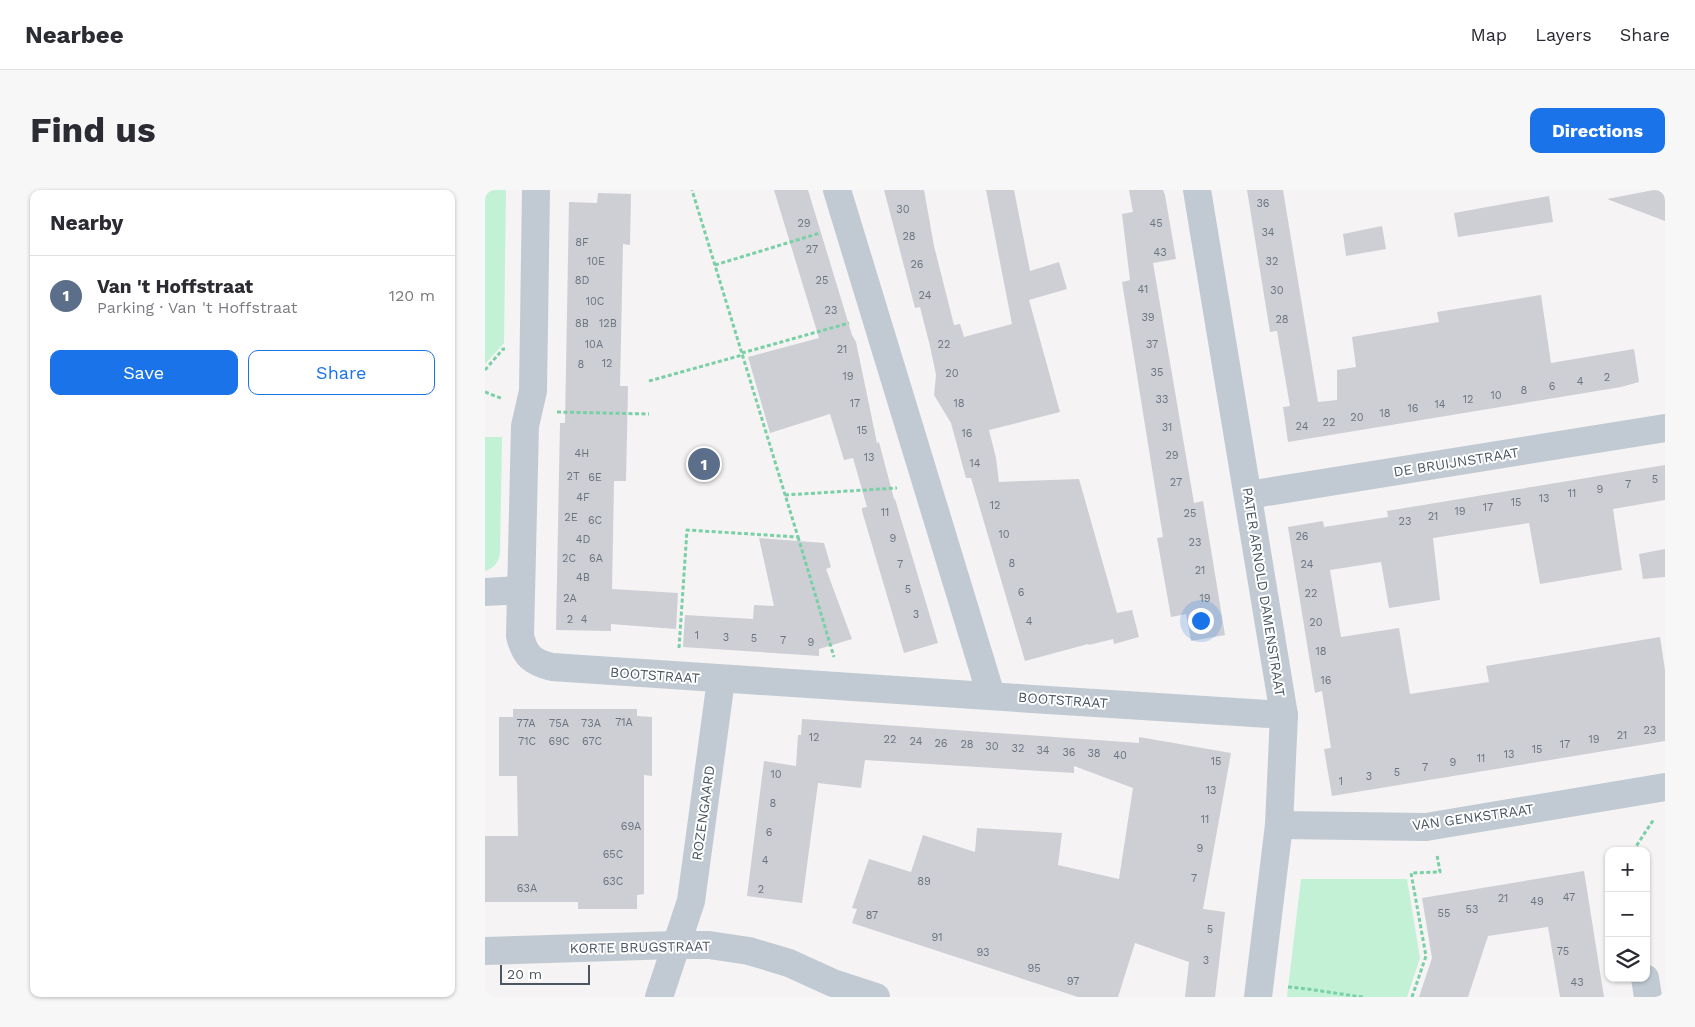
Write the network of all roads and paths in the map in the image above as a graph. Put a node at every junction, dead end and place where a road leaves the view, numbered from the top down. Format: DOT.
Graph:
graph roads {
  1 [pos="536,190"];
  2 [pos="692,190"];
  3 [pos="837,190"];
  4 [pos="1197,190"];
  5 [pos="847,224"];
  6 [pos="715,265"];
  7 [pos="875,315"];
  8 [pos="741,352"];
  9 [pos="649,381"];
  10 [pos="529,411"];
  11 [pos="649,414"];
  12 [pos="1665,428"];
  13 [pos="927,486"];
  14 [pos="785,495"];
  15 [pos="1248,495"];
  16 [pos="797,537"];
  17 [pos="521,590"];
  18 [pos="485,592"];
  19 [pos="677,676"];
  20 [pos="721,680"];
  21 [pos="843,687"];
  22 [pos="991,695"];
  23 [pos="1284,715"];
  24 [pos="1665,787"];
  25 [pos="1279,825"];
  26 [pos="1433,825"];
  27 [pos="676,945"];
  28 [pos="485,951"];
  29 [pos="1646,982"];
  30 [pos="1259,990"];
  31 [pos="659,997"];
  32 [pos="876,997"];
  33 [pos="1363,997"];
  34 [pos="1413,997"];
  35 [pos="1648,997"];
  1 -- 10 [label="street"];
  2 -- 6 [label="path"];
  3 -- 5 [label="street"];
  4 -- 15 [label="street, PATER ARNOLD DAMENSTRAAT"];
  5 -- 6 [label="path"];
  5 -- 7 [label="street"];
  6 -- 8 [label="path"];
  7 -- 8 [label="path"];
  7 -- 13 [label="street"];
  8 -- 9 [label="path"];
  8 -- 14 [label="path"];
  10 -- 11 [label="path"];
  10 -- 17 [label="street"];
  12 -- 15 [label="street, DE BRUIJNSTRAAT"];
  13 -- 14 [label="path"];
  13 -- 22 [label="street"];
  14 -- 16 [label="path"];
  15 -- 23 [label="street, PATER ARNOLD DAMENSTRAAT"];
  16 -- 19 [label="path"];
  16 -- 21 [label="path"];
  17 -- 18 [label="street"];
  17 -- 19 [label="street, BOOTSTRAAT"];
  19 -- 20 [label="street, BOOTSTRAAT"];
  20 -- 21 [label="street, BOOTSTRAAT"];
  20 -- 27 [label="street, ROZENGAARD"];
  21 -- 22 [label="street, BOOTSTRAAT"];
  22 -- 23 [label="street, BOOTSTRAAT"];
  23 -- 25 [label="street, PATER ARNOLD DAMENSTRAAT"];
  24 -- 26 [label="street, VAN GENKSTRAAT"];
  25 -- 26 [label="street, VAN GENKSTRAAT"];
  25 -- 30 [label="street, PATER ARNOLD DAMENSTRAAT"];
  26 -- 34 [label="path"];
  27 -- 28 [label="street, KORTE BRUGSTRAAT"];
  27 -- 31 [label="street, ROZENGAARD"];
  27 -- 32 [label="street, KORTE BRUGSTRAAT"];
  29 -- 35 [label="street"];
  30 -- 33 [label="path"];
}
